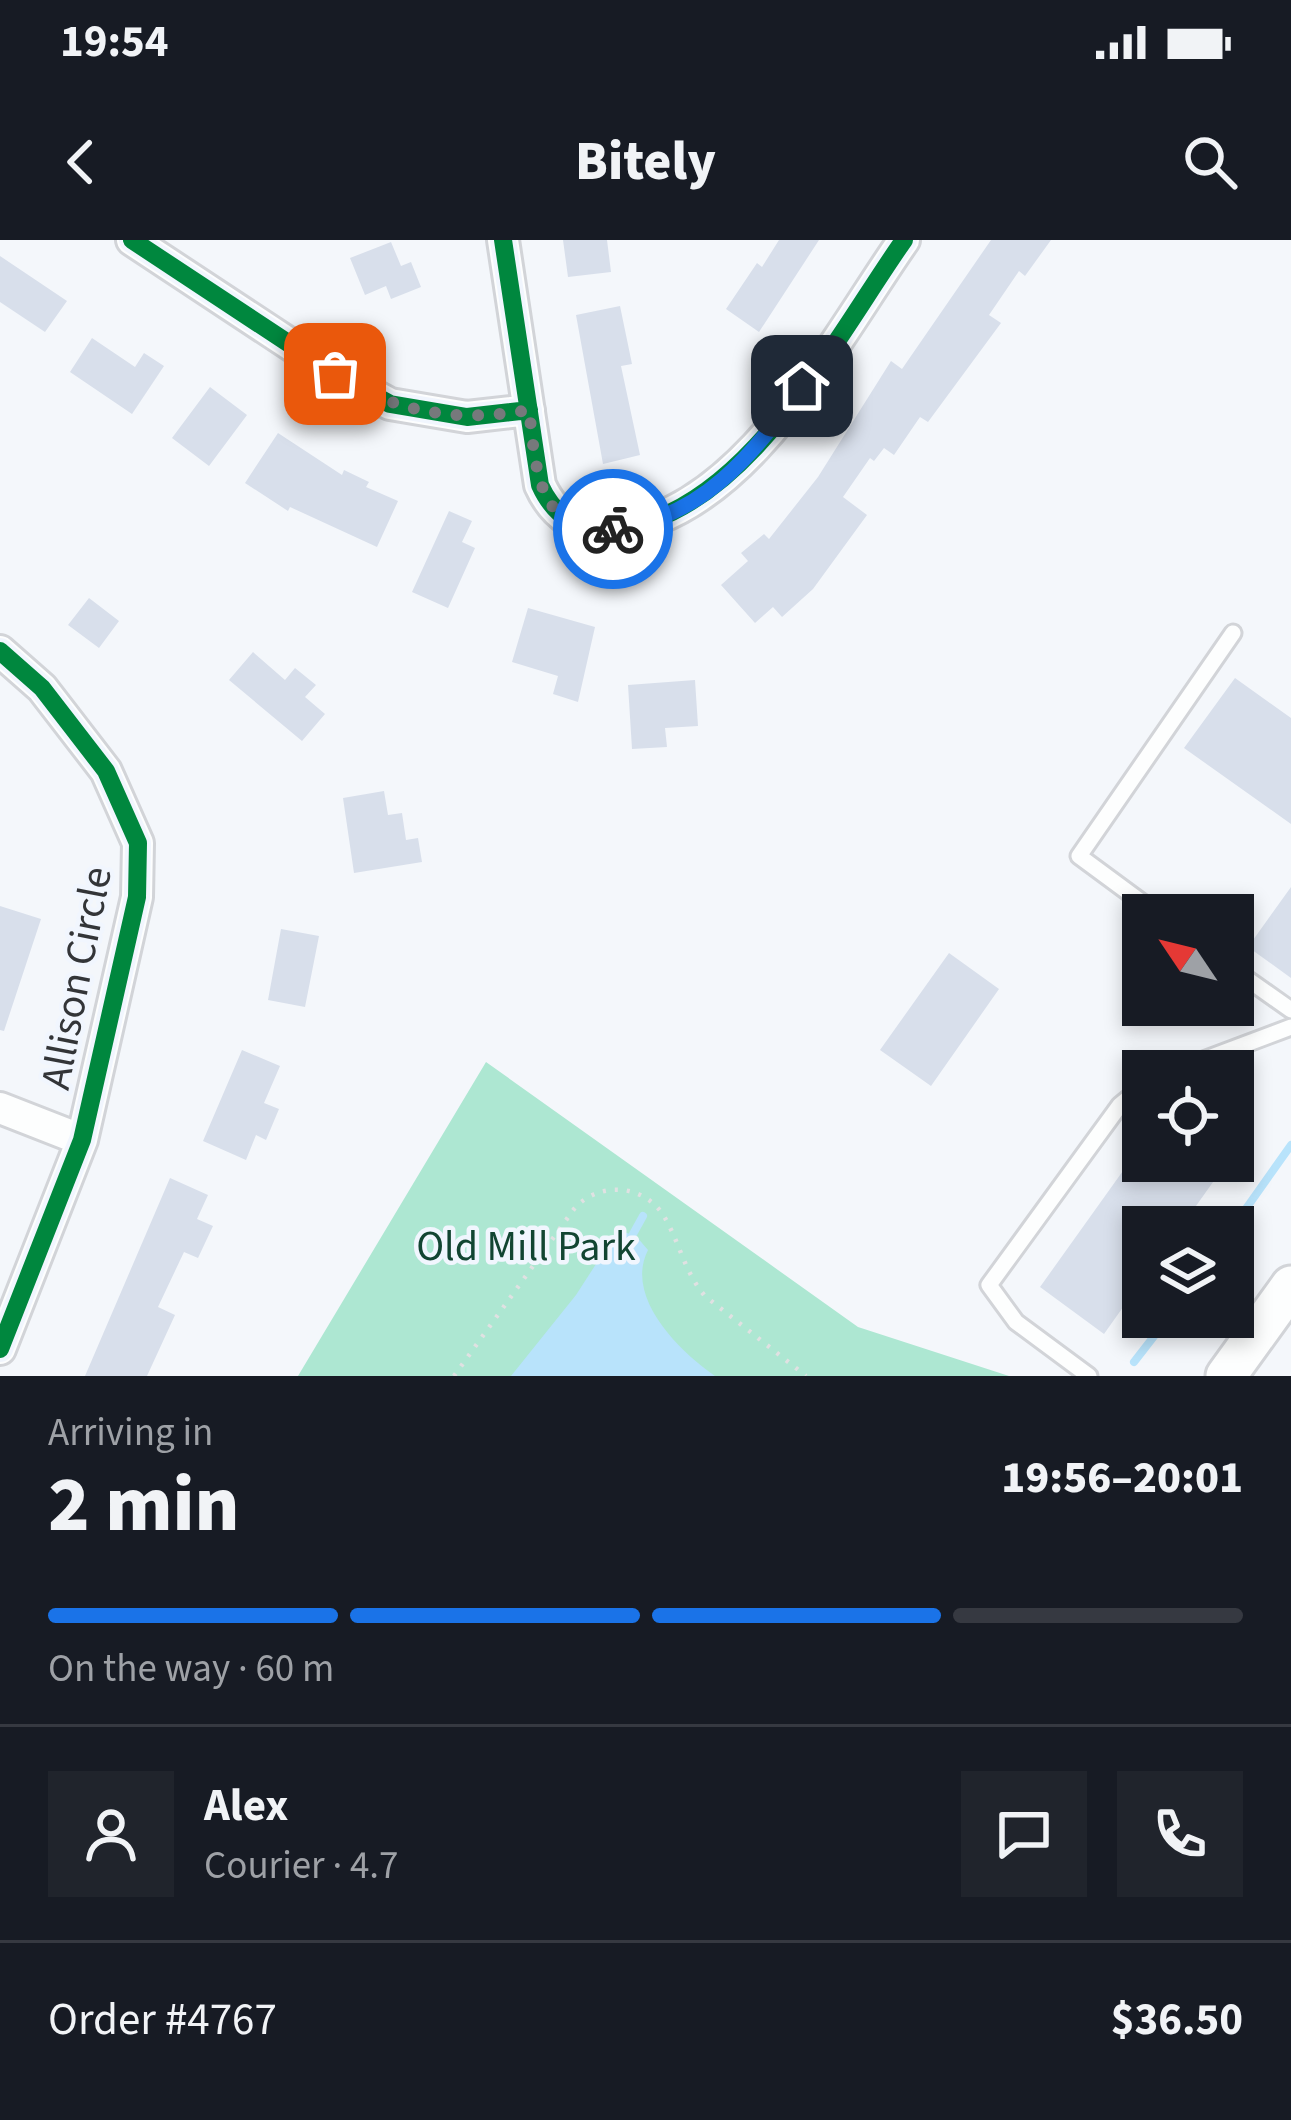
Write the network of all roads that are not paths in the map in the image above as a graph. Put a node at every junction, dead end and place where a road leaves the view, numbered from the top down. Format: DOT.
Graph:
graph roads {
  1 [pos="132,240"];
  2 [pos="503,240"];
  3 [pos="904,240"];
  4 [pos="529,410"];
  5 [pos="1233,633"];
  6 [pos="0,651"];
  7 [pos="1131,894"];
  8 [pos="1254,984"];
  9 [pos="1291,1010"];
  10 [pos="1291,1027"];
  11 [pos="1230,1050"];
  12 [pos="1122,1103"];
  13 [pos="0,1108"];
  14 [pos="82,1140"];
  15 [pos="1291,1286"];
  16 [pos="0,1349"];
  17 [pos="1089,1376"];
  18 [pos="1226,1376"];
  1 -- 4 [label="street"];
  2 -- 4 [label="street"];
  3 -- 4 [label="street"];
  5 -- 7 [label="lane"];
  6 -- 14 [label="street, Allison Circle"];
  8 -- 9 [label="lane"];
  10 -- 11 [label="lane"];
  12 -- 17 [label="lane"];
  13 -- 14 [label="street"];
  14 -- 16 [label="street, Allison Circle"];
  15 -- 18 [label="street"];
}
